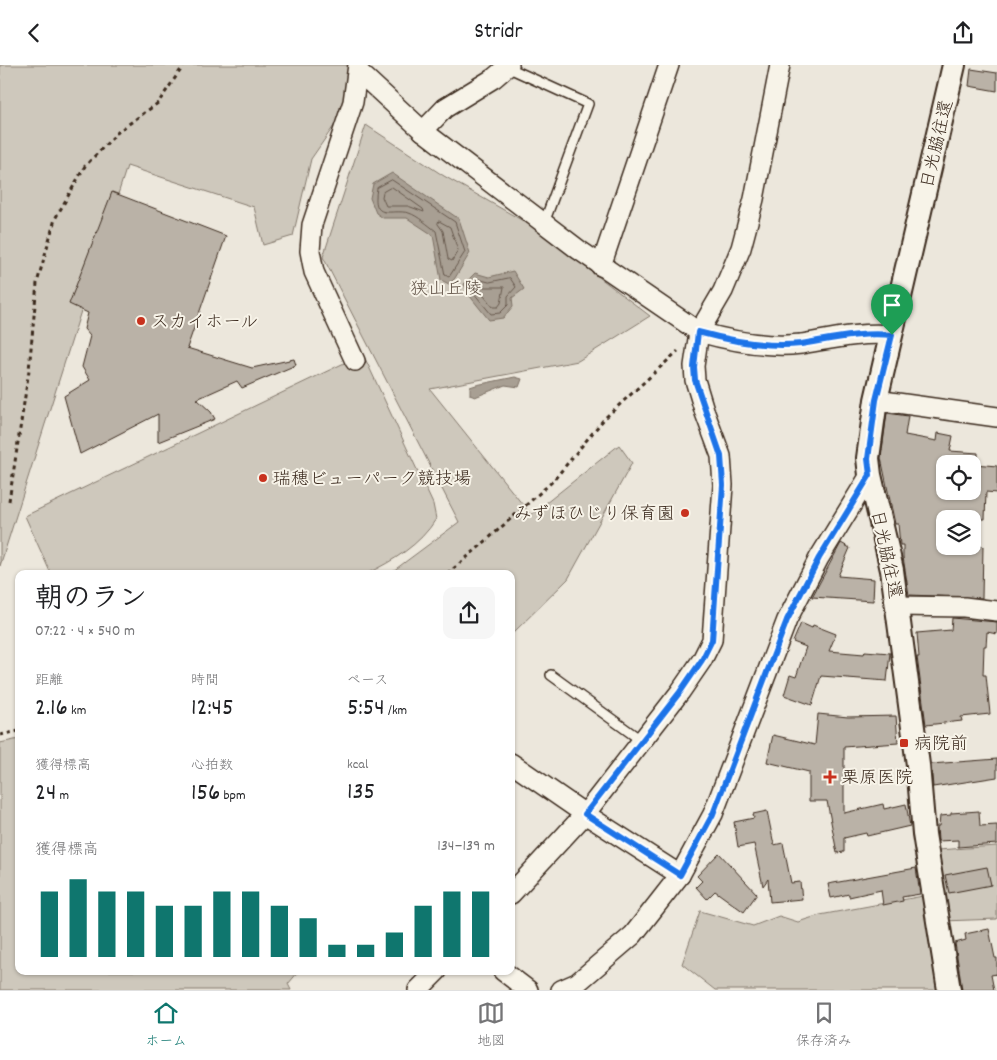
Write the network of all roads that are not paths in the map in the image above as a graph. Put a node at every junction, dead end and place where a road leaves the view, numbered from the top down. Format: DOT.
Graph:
graph roads {
  1 [pos="669,65"];
  2 [pos="780,65"];
  3 [pos="954,65"];
  4 [pos="508,66"];
  5 [pos="358,68"];
  6 [pos="423,131"];
  7 [pos="544,223"];
  8 [pos="602,266"];
  9 [pos="698,332"];
  10 [pos="892,335"];
  11 [pos="355,361"];
  12 [pos="876,400"];
  13 [pos="997,417"];
  14 [pos="870,475"];
  15 [pos="898,606"];
  16 [pos="997,611"];
  17 [pos="551,675"];
  18 [pos="642,741"];
  19 [pos="515,766"];
  20 [pos="585,814"];
  21 [pos="680,875"];
  22 [pos="515,890"];
  23 [pos="433,975"];
  24 [pos="508,975"];
  25 [pos="418,990"];
  26 [pos="528,990"];
  27 [pos="561,990"];
  28 [pos="949,990"];
  1 -- 8 [label="street"];
  2 -- 9 [label="street"];
  3 -- 10 [label="street, 日光脇往還"];
  4 -- 6 [label="street"];
  4 -- 7 [label="lane"];
  5 -- 6 [label="street"];
  5 -- 11 [label="street"];
  6 -- 7 [label="street"];
  7 -- 8 [label="street"];
  8 -- 9 [label="street"];
  9 -- 10 [label="street"];
  9 -- 18 [label="street"];
  10 -- 12 [label="street, 日光脇往還"];
  12 -- 13 [label="street"];
  12 -- 14 [label="street, 日光脇往還"];
  14 -- 15 [label="street, 日光脇往還"];
  14 -- 21 [label="street"];
  15 -- 16 [label="street"];
  15 -- 28 [label="street, 日光脇往還"];
  17 -- 18 [label="lane"];
  18 -- 20 [label="street"];
  19 -- 20 [label="street"];
  20 -- 21 [label="street"];
  20 -- 22 [label="street"];
  21 -- 27 [label="street"];
  23 -- 25 [label="street"];
  24 -- 26 [label="street"];
}
